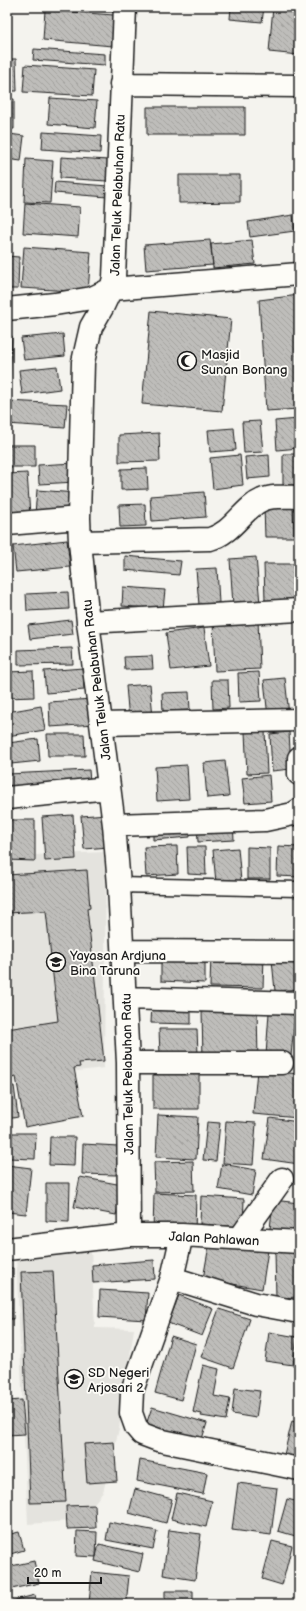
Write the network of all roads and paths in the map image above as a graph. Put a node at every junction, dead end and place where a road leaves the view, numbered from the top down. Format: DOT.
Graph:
graph roads {
  1 [pos="125,7"];
  2 [pos="121,84"];
  3 [pos="299,86"];
  4 [pos="299,274"];
  5 [pos="112,289"];
  6 [pos="7,309"];
  7 [pos="299,497"];
  8 [pos="79,518"];
  9 [pos="7,524"];
  10 [pos="80,542"];
  11 [pos="299,610"];
  12 [pos="88,622"];
  13 [pos="299,720"];
  14 [pos="101,724"];
  15 [pos="299,758"];
  16 [pos="299,774"];
  17 [pos="299,786"];
  18 [pos="109,788"];
  19 [pos="7,798"];
  20 [pos="299,810"];
  21 [pos="114,825"];
  22 [pos="119,885"];
  23 [pos="299,889"];
  24 [pos="123,951"];
  25 [pos="299,952"];
  26 [pos="125,998"];
  27 [pos="299,1004"];
  28 [pos="128,1063"];
  29 [pos="282,1063"];
  30 [pos="282,1179"];
  31 [pos="182,1235"];
  32 [pos="129,1236"];
  33 [pos="240,1238"];
  34 [pos="299,1242"];
  35 [pos="7,1249"];
  36 [pos="172,1278"];
  37 [pos="299,1312"];
  38 [pos="299,1469"];
  1 -- 2 [label="street, Jalan Teluk Pelabuhan Ratu"];
  2 -- 3 [label="street"];
  2 -- 5 [label="street, Jalan Teluk Pelabuhan Ratu"];
  4 -- 5 [label="street"];
  5 -- 6 [label="street"];
  5 -- 8 [label="street, Jalan Teluk Pelabuhan Ratu"];
  7 -- 10 [label="street"];
  8 -- 9 [label="street"];
  8 -- 10 [label="street, Jalan Teluk Pelabuhan Ratu"];
  10 -- 12 [label="street, Jalan Teluk Pelabuhan Ratu"];
  11 -- 12 [label="street"];
  12 -- 14 [label="street, Jalan Teluk Pelabuhan Ratu"];
  13 -- 14 [label="street"];
  14 -- 18 [label="street, Jalan Teluk Pelabuhan Ratu"];
  15 -- 16 [label="street"];
  16 -- 17 [label="street"];
  18 -- 19 [label="street"];
  18 -- 21 [label="street, Jalan Teluk Pelabuhan Ratu"];
  20 -- 21 [label="street"];
  21 -- 22 [label="street, Jalan Teluk Pelabuhan Ratu"];
  22 -- 23 [label="lane"];
  22 -- 24 [label="street, Jalan Teluk Pelabuhan Ratu"];
  24 -- 25 [label="street"];
  24 -- 26 [label="street, Jalan Teluk Pelabuhan Ratu"];
  26 -- 27 [label="street"];
  26 -- 28 [label="street, Jalan Teluk Pelabuhan Ratu"];
  28 -- 29 [label="street"];
  28 -- 32 [label="street, Jalan Teluk Pelabuhan Ratu"];
  30 -- 33 [label="street"];
  31 -- 32 [label="street, Jalan Pahlawan"];
  31 -- 33 [label="street, Jalan Pahlawan"];
  31 -- 36 [label="street"];
  32 -- 35 [label="street"];
  33 -- 34 [label="street, Jalan Pahlawan"];
  36 -- 37 [label="street"];
  36 -- 38 [label="street"];
}
